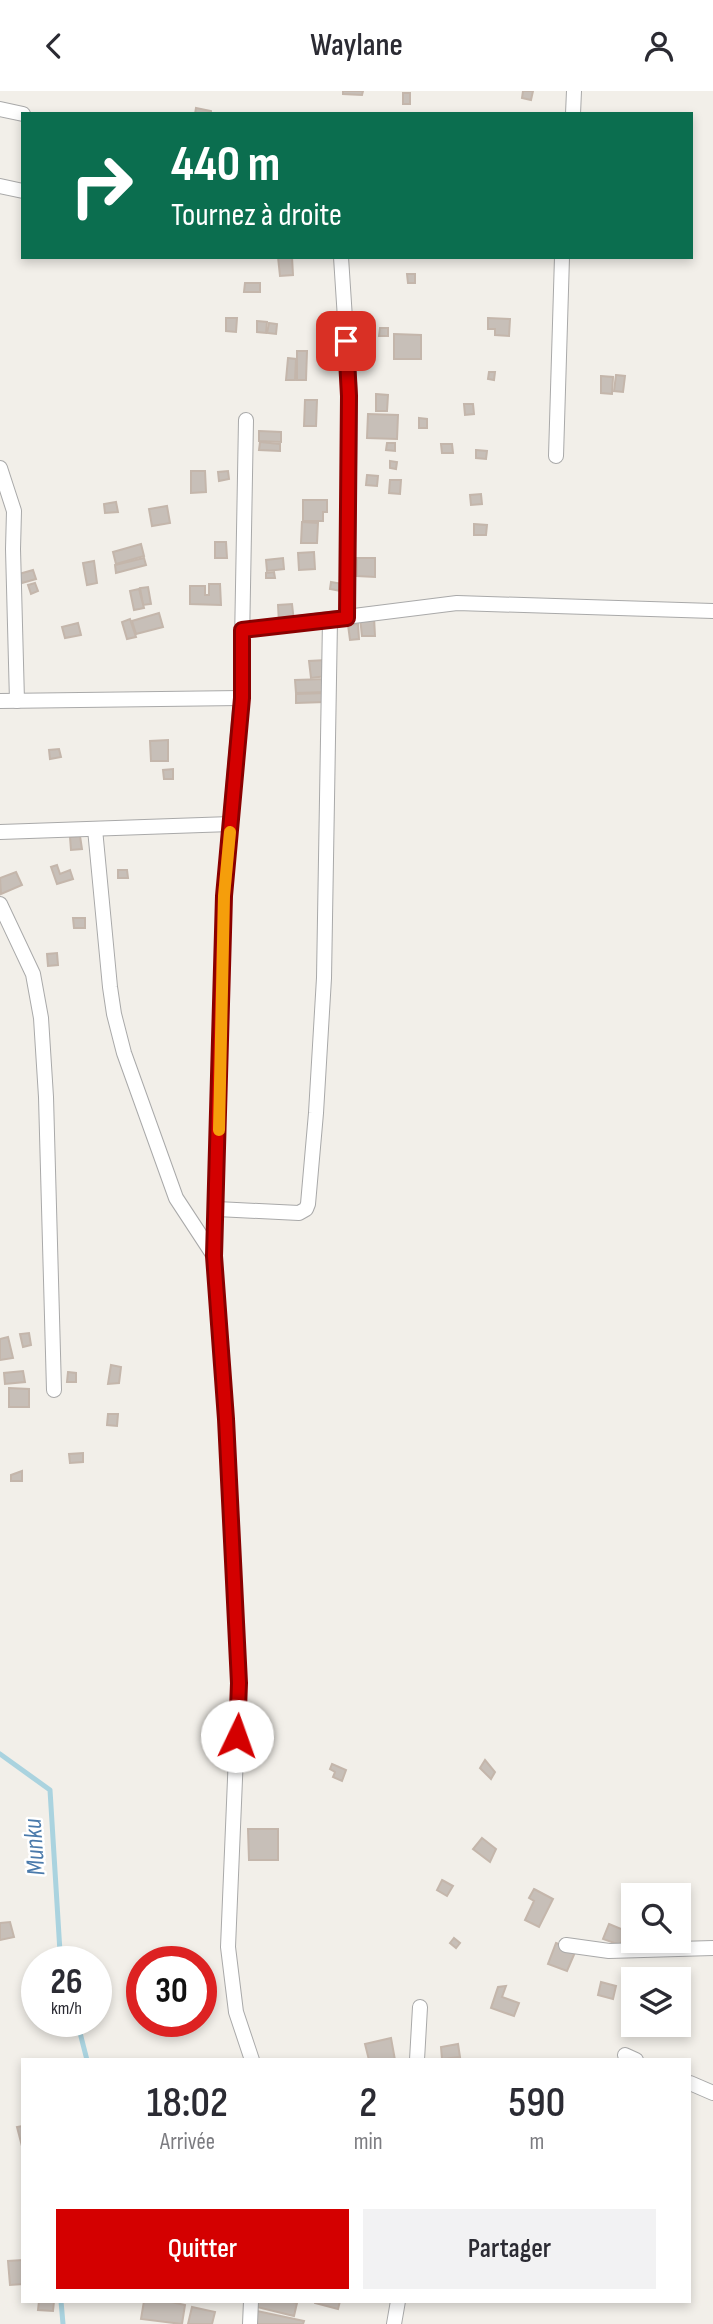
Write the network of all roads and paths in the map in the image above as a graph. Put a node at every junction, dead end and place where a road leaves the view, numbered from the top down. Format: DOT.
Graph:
graph roads {
  1 [pos="574,91"];
  2 [pos="0,109"];
  3 [pos="573,112"];
  4 [pos="21,114"];
  5 [pos="0,186"];
  6 [pos="21,191"];
  7 [pos="341,259"];
  8 [pos="562,259"];
  9 [pos="246,420"];
  10 [pos="556,456"];
  11 [pos="0,468"];
  12 [pos="713,611"];
  13 [pos="347,618"];
  14 [pos="330,620"];
  15 [pos="242,630"];
  16 [pos="242,698"];
  17 [pos="0,701"];
  18 [pos="17,701"];
  19 [pos="231,824"];
  20 [pos="94,829"];
  21 [pos="0,832"];
  22 [pos="1,912"];
  23 [pos="217,1209"];
  24 [pos="214,1256"];
  25 [pos="54,1390"];
  26 [pos="566,1945"];
  27 [pos="713,1948"];
  28 [pos="420,2007"];
  29 [pos="251,2058"];
  30 [pos="417,2058"];
  31 [pos="691,2083"];
  32 [pos="713,2094"];
  33 [pos="251,2303"];
  34 [pos="398,2303"];
  35 [pos="250,2324"];
  36 [pos="394,2324"];
  1 -- 3 [label="street"];
  2 -- 4 [label="street"];
  5 -- 6 [label="street"];
  7 -- 13 [label="street"];
  8 -- 10 [label="street"];
  9 -- 15 [label="street"];
  11 -- 18 [label="street"];
  12 -- 13 [label="street"];
  13 -- 14 [label="street"];
  14 -- 15 [label="street"];
  14 -- 23 [label="street"];
  15 -- 16 [label="street"];
  16 -- 18 [label="street"];
  16 -- 19 [label="street"];
  17 -- 18 [label="street"];
  19 -- 20 [label="street"];
  19 -- 23 [label="street"];
  20 -- 21 [label="street"];
  20 -- 24 [label="street"];
  22 -- 25 [label="street"];
  23 -- 24 [label="street"];
  24 -- 29 [label="street"];
  26 -- 27 [label="street"];
  28 -- 30 [label="street"];
  31 -- 32 [label="street"];
  33 -- 35 [label="street"];
  34 -- 36 [label="street"];
}
